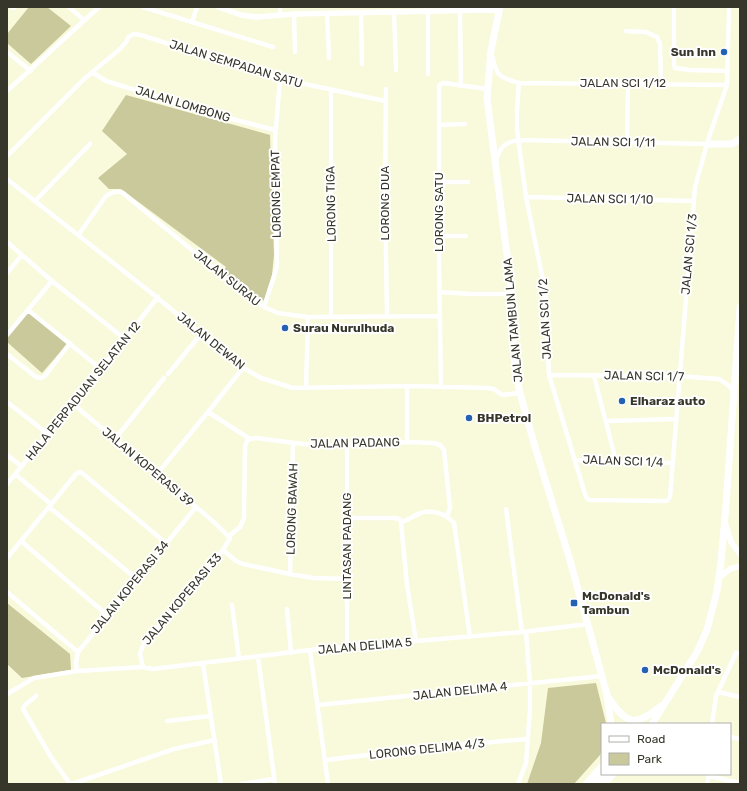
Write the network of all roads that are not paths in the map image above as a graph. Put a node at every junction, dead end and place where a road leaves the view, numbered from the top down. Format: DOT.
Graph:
graph roads {
  1 [pos="69,7"];
  2 [pos="99,7"];
  3 [pos="144,7"];
  4 [pos="197,7"];
  5 [pos="218,7"];
  6 [pos="280,7"];
  7 [pos="674,7"];
  8 [pos="729,7"];
  9 [pos="499,9"];
  10 [pos="426,10"];
  11 [pos="394,11"];
  12 [pos="460,11"];
  13 [pos="362,12"];
  14 [pos="327,13"];
  15 [pos="294,14"];
  16 [pos="280,15"];
  17 [pos="84,20"];
  18 [pos="192,22"];
  19 [pos="626,31"];
  20 [pos="273,47"];
  21 [pos="491,50"];
  22 [pos="7,52"];
  23 [pos="294,52"];
  24 [pos="328,58"];
  25 [pos="362,64"];
  26 [pos="396,70"];
  27 [pos="30,71"];
  28 [pos="727,71"];
  29 [pos="92,72"];
  30 [pos="428,74"];
  31 [pos="280,79"];
  32 [pos="519,83"];
  33 [pos="628,83"];
  34 [pos="661,84"];
  35 [pos="727,85"];
  36 [pos="461,86"];
  37 [pos="488,86"];
  38 [pos="386,89"];
  39 [pos="331,90"];
  40 [pos="7,91"];
  41 [pos="386,102"];
  42 [pos="465,124"];
  43 [pos="439,125"];
  44 [pos="275,130"];
  45 [pos="740,139"];
  46 [pos="518,140"];
  47 [pos="627,143"];
  48 [pos="90,144"];
  49 [pos="708,144"];
  50 [pos="7,156"];
  51 [pos="494,163"];
  52 [pos="7,179"];
  53 [pos="439,182"];
  54 [pos="468,182"];
  55 [pos="526,197"];
  56 [pos="35,201"];
  57 [pos="694,201"];
  58 [pos="79,234"];
  59 [pos="439,236"];
  60 [pos="466,236"];
  61 [pos="7,242"];
  62 [pos="22,255"];
  63 [pos="7,273"];
  64 [pos="52,281"];
  65 [pos="439,292"];
  66 [pos="512,294"];
  67 [pos="158,297"];
  68 [pos="264,307"];
  69 [pos="740,307"];
  70 [pos="28,310"];
  71 [pos="387,316"];
  72 [pos="439,316"];
  73 [pos="308,317"];
  74 [pos="331,317"];
  75 [pos="201,334"];
  76 [pos="7,335"];
  77 [pos="125,339"];
  78 [pos="70,343"];
  79 [pos="739,346"];
  80 [pos="7,354"];
  81 [pos="243,368"];
  82 [pos="101,369"];
  83 [pos="168,374"];
  84 [pos="549,376"];
  85 [pos="594,376"];
  86 [pos="679,376"];
  87 [pos="164,378"];
  88 [pos="407,386"];
  89 [pos="441,387"];
  90 [pos="306,388"];
  91 [pos="734,392"];
  92 [pos="520,393"];
  93 [pos="7,402"];
  94 [pos="73,404"];
  95 [pos="208,412"];
  96 [pos="676,420"];
  97 [pos="606,421"];
  98 [pos="48,434"];
  99 [pos="115,439"];
  100 [pos="250,439"];
  101 [pos="407,442"];
  102 [pos="294,443"];
  103 [pos="347,445"];
  104 [pos="7,455"];
  105 [pos="575,460"];
  106 [pos="616,461"];
  107 [pos="672,463"];
  108 [pos="21,466"];
  109 [pos="15,474"];
  110 [pos="157,474"];
  111 [pos="7,484"];
  112 [pos="664,501"];
  113 [pos="50,505"];
  114 [pos="196,507"];
  115 [pos="506,509"];
  116 [pos="447,516"];
  117 [pos="347,518"];
  118 [pos="724,521"];
  119 [pos="401,522"];
  120 [pos="230,536"];
  121 [pos="20,542"];
  122 [pos="166,543"];
  123 [pos="222,550"];
  124 [pos="740,554"];
  125 [pos="7,558"];
  126 [pos="740,566"];
  127 [pos="290,574"];
  128 [pos="720,577"];
  129 [pos="137,579"];
  130 [pos="347,579"];
  131 [pos="7,592"];
  132 [pos="232,606"];
  133 [pos="287,609"];
  134 [pos="108,616"];
  135 [pos="588,624"];
  136 [pos="524,632"];
  137 [pos="470,637"];
  138 [pos="416,641"];
  139 [pos="347,647"];
  140 [pos="310,650"];
  141 [pos="78,652"];
  142 [pos="291,653"];
  143 [pos="738,653"];
  144 [pos="258,657"];
  145 [pos="239,659"];
  146 [pos="203,664"];
  147 [pos="143,666"];
  148 [pos="77,672"];
  149 [pos="601,674"];
  150 [pos="530,684"];
  151 [pos="718,692"];
  152 [pos="7,694"];
  153 [pos="607,695"];
  154 [pos="36,696"];
  155 [pos="740,697"];
  156 [pos="665,703"];
  157 [pos="318,705"];
  158 [pos="211,716"];
  159 [pos="167,721"];
  160 [pos="611,723"];
  161 [pos="653,723"];
  162 [pos="712,723"];
  163 [pos="528,739"];
  164 [pos="215,740"];
  165 [pos="326,760"];
  166 [pos="601,767"];
  167 [pos="602,775"];
  168 [pos="612,775"];
  169 [pos="709,775"];
  170 [pos="275,781"];
  171 [pos="740,782"];
  172 [pos="590,783"];
  173 [pos="71,784"];
  174 [pos="221,784"];
  175 [pos="241,784"];
  176 [pos="328,784"];
  177 [pos="518,784"];
  178 [pos="604,784"];
  179 [pos="707,784"];
  1 -- 17 [label="street"];
  2 -- 17 [label="street"];
  3 -- 18 [label="street"];
  4 -- 18 [label="street"];
  5 -- 16 [label="street"];
  6 -- 16 [label="street"];
  7 -- 28 [label="street"];
  8 -- 28 [label="street, JALAN SCI 1/3"];
  9 -- 12 [label="street"];
  9 -- 21 [label="main road, JALAN TAMBUN LAMA"];
  10 -- 11 [label="street"];
  10 -- 12 [label="street"];
  10 -- 30 [label="street"];
  11 -- 13 [label="street"];
  11 -- 26 [label="street"];
  12 -- 36 [label="street"];
  13 -- 14 [label="street"];
  13 -- 25 [label="street"];
  14 -- 15 [label="street"];
  14 -- 24 [label="street"];
  15 -- 16 [label="street"];
  15 -- 23 [label="street"];
  17 -- 27 [label="street"];
  18 -- 20 [label="street"];
  19 -- 34 [label="street"];
  21 -- 32 [label="street"];
  21 -- 37 [label="main road, JALAN TAMBUN LAMA"];
  22 -- 27 [label="street"];
  27 -- 40 [label="street"];
  28 -- 35 [label="street, JALAN SCI 1/3"];
  29 -- 31 [label="street, JALAN SEMPADAN SATU"];
  29 -- 44 [label="street, JALAN LOMBONG"];
  29 -- 50 [label="street"];
  31 -- 39 [label="street, JALAN SEMPADAN SATU"];
  31 -- 44 [label="street, LORONG EMPAT"];
  32 -- 33 [label="street, JALAN SCI 1/12"];
  32 -- 46 [label="street, JALAN SCI 1/2"];
  33 -- 34 [label="street, JALAN SCI 1/12"];
  33 -- 47 [label="street"];
  34 -- 35 [label="street, JALAN SCI 1/12"];
  35 -- 49 [label="street, JALAN SCI 1/3"];
  36 -- 37 [label="street, LORONG SATU"];
  36 -- 43 [label="street, LORONG SATU"];
  37 -- 51 [label="main road, JALAN TAMBUN LAMA"];
  38 -- 41 [label="street, LORONG DUA"];
  39 -- 41 [label="street, JALAN SEMPADAN SATU"];
  39 -- 74 [label="street, LORONG TIGA"];
  41 -- 71 [label="street, LORONG DUA"];
  42 -- 43 [label="street"];
  43 -- 53 [label="street, LORONG SATU"];
  44 -- 68 [label="street, LORONG EMPAT"];
  45 -- 49 [label="main road"];
  46 -- 47 [label="street, JALAN SCI 1/11"];
  46 -- 51 [label="street"];
  46 -- 55 [label="street, JALAN SCI 1/2"];
  47 -- 49 [label="street, JALAN SCI 1/11"];
  48 -- 56 [label="street"];
  49 -- 57 [label="street, JALAN SCI 1/3"];
  51 -- 66 [label="main road, JALAN TAMBUN LAMA"];
  52 -- 56 [label="street, JALAN DEWAN"];
  53 -- 54 [label="street"];
  53 -- 59 [label="street, LORONG SATU"];
  55 -- 57 [label="street, JALAN SCI 1/10"];
  55 -- 84 [label="street, JALAN SCI 1/2"];
  56 -- 58 [label="street, JALAN DEWAN"];
  57 -- 86 [label="street, JALAN SCI 1/3"];
  58 -- 67 [label="street, JALAN DEWAN"];
  58 -- 68 [label="street, JALAN SURAU"];
  59 -- 60 [label="street"];
  59 -- 65 [label="street, LORONG SATU"];
  61 -- 62 [label="street"];
  62 -- 63 [label="street"];
  62 -- 64 [label="street"];
  64 -- 70 [label="street"];
  64 -- 77 [label="street"];
  65 -- 66 [label="street"];
  65 -- 72 [label="street, LORONG SATU"];
  66 -- 92 [label="main road, JALAN TAMBUN LAMA"];
  67 -- 75 [label="street, JALAN DEWAN"];
  67 -- 77 [label="street, HALA PERPADUAN SELATAN 12"];
  68 -- 73 [label="street, JALAN SURAU"];
  69 -- 79 [label="main road"];
  70 -- 76 [label="street"];
  70 -- 78 [label="street"];
  71 -- 72 [label="street, JALAN SURAU"];
  71 -- 74 [label="street, JALAN SURAU"];
  72 -- 89 [label="street, LORONG SATU"];
  73 -- 74 [label="street, JALAN SURAU"];
  73 -- 90 [label="street"];
  75 -- 81 [label="street, JALAN DEWAN"];
  75 -- 83 [label="street"];
  77 -- 82 [label="street, HALA PERPADUAN SELATAN 12"];
  78 -- 80 [label="street"];
  78 -- 82 [label="street"];
  79 -- 91 [label="main road"];
  81 -- 90 [label="street, JALAN DEWAN"];
  81 -- 95 [label="street"];
  82 -- 94 [label="street, HALA PERPADUAN SELATAN 12"];
  84 -- 85 [label="street, JALAN SCI 1/7"];
  84 -- 105 [label="street, JALAN SCI 1/2"];
  85 -- 86 [label="street, JALAN SCI 1/7"];
  85 -- 97 [label="street"];
  86 -- 91 [label="street, JALAN SCI 1/7"];
  86 -- 96 [label="street, JALAN SCI 1/3"];
  87 -- 99 [label="street"];
  88 -- 89 [label="street, JALAN DEWAN"];
  88 -- 90 [label="street, JALAN DEWAN"];
  88 -- 101 [label="street"];
  89 -- 92 [label="street, JALAN DEWAN"];
  91 -- 118 [label="main road"];
  92 -- 135 [label="main road, JALAN TAMBUN LAMA"];
  93 -- 98 [label="street"];
  94 -- 98 [label="street, HALA PERPADUAN SELATAN 12"];
  94 -- 99 [label="street, JALAN KOPERASI 39"];
  95 -- 100 [label="street"];
  95 -- 110 [label="street"];
  96 -- 97 [label="street"];
  96 -- 107 [label="street, JALAN SCI 1/3"];
  97 -- 106 [label="street"];
  98 -- 108 [label="street, HALA PERPADUAN SELATAN 12"];
  99 -- 110 [label="street, JALAN KOPERASI 39"];
  100 -- 102 [label="street, JALAN PADANG"];
  100 -- 120 [label="street, JALAN KOPERASI 33"];
  101 -- 103 [label="street, JALAN PADANG"];
  101 -- 116 [label="street, JALAN PADANG"];
  102 -- 103 [label="street, JALAN PADANG"];
  102 -- 127 [label="street, LORONG BAWAH"];
  103 -- 117 [label="street, LINTASAN PADANG"];
  104 -- 108 [label="street"];
  105 -- 106 [label="street, JALAN SCI 1/4"];
  105 -- 112 [label="street, JALAN SCI 1/2"];
  106 -- 107 [label="street, JALAN SCI 1/4"];
  107 -- 112 [label="street, JALAN SCI 1/3"];
  108 -- 109 [label="street, HALA PERPADUAN SELATAN 12"];
  109 -- 111 [label="street, HALA PERPADUAN SELATAN 12"];
  109 -- 113 [label="street"];
  110 -- 114 [label="street, JALAN KOPERASI 39"];
  113 -- 121 [label="street"];
  113 -- 122 [label="street"];
  113 -- 129 [label="street"];
  114 -- 120 [label="street, JALAN KOPERASI 39"];
  114 -- 122 [label="street, JALAN KOPERASI 34"];
  115 -- 136 [label="street"];
  116 -- 119 [label="street"];
  116 -- 137 [label="street"];
  117 -- 119 [label="street"];
  117 -- 130 [label="street, LINTASAN PADANG"];
  118 -- 124 [label="main road"];
  118 -- 128 [label="main road"];
  119 -- 138 [label="street"];
  120 -- 123 [label="street, JALAN KOPERASI 33"];
  121 -- 125 [label="street"];
  121 -- 134 [label="street"];
  122 -- 129 [label="street, JALAN KOPERASI 34"];
  123 -- 127 [label="street"];
  123 -- 147 [label="street, JALAN KOPERASI 33"];
  126 -- 128 [label="main road"];
  127 -- 130 [label="street"];
  128 -- 156 [label="main road"];
  129 -- 134 [label="street, JALAN KOPERASI 34"];
  130 -- 139 [label="street, LINTASAN PADANG"];
  131 -- 141 [label="street"];
  132 -- 145 [label="street"];
  133 -- 142 [label="street"];
  134 -- 141 [label="street, JALAN KOPERASI 34"];
  135 -- 136 [label="street, JALAN DELIMA 5"];
  135 -- 149 [label="main road, JALAN TAMBUN LAMA"];
  136 -- 137 [label="street, JALAN DELIMA 5"];
  136 -- 150 [label="street"];
  137 -- 138 [label="street, JALAN DELIMA 5"];
  138 -- 139 [label="street, JALAN DELIMA 5"];
  139 -- 140 [label="street, JALAN DELIMA 5"];
  140 -- 142 [label="street, JALAN DELIMA 5"];
  140 -- 157 [label="street"];
  141 -- 148 [label="street"];
  142 -- 144 [label="street, JALAN DELIMA 5"];
  143 -- 151 [label="street"];
  144 -- 145 [label="street, JALAN DELIMA 5"];
  144 -- 170 [label="street"];
  145 -- 146 [label="street, JALAN DELIMA 5"];
  146 -- 147 [label="street, JALAN DELIMA 5"];
  146 -- 158 [label="street"];
  147 -- 148 [label="street"];
  148 -- 152 [label="street"];
  149 -- 150 [label="street, JALAN DELIMA 4"];
  149 -- 153 [label="main road, JALAN TAMBUN LAMA"];
  150 -- 157 [label="street, JALAN DELIMA 4"];
  150 -- 163 [label="street"];
  151 -- 155 [label="street"];
  151 -- 162 [label="street"];
  153 -- 156 [label="main road"];
  153 -- 160 [label="main road"];
  154 -- 173 [label="street"];
  156 -- 161 [label="main road"];
  157 -- 165 [label="street"];
  158 -- 159 [label="street"];
  158 -- 164 [label="street"];
  163 -- 165 [label="street, LORONG DELIMA 4/3"];
  163 -- 177 [label="street"];
  164 -- 173 [label="street"];
  164 -- 174 [label="street"];
  165 -- 176 [label="street"];
  166 -- 172 [label="main road"];
  167 -- 172 [label="main road"];
  168 -- 178 [label="main road"];
  169 -- 171 [label="street"];
  169 -- 179 [label="street"];
  170 -- 175 [label="street"];
}
